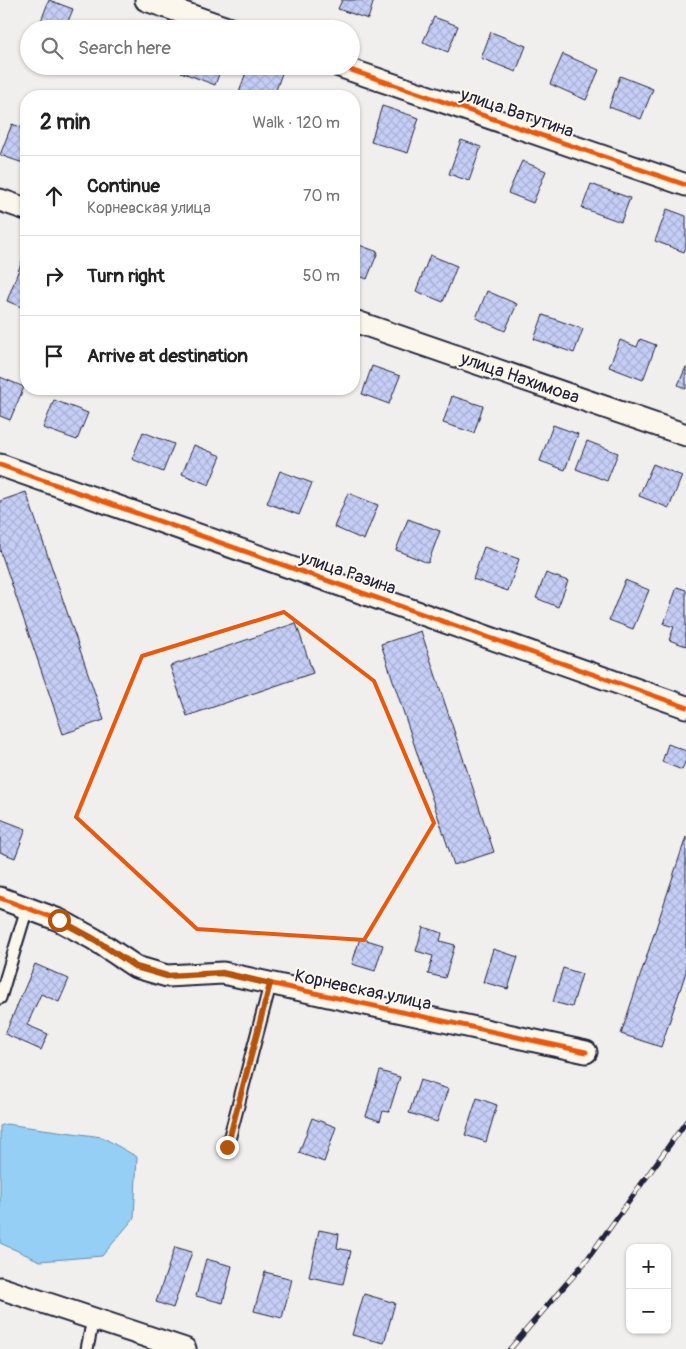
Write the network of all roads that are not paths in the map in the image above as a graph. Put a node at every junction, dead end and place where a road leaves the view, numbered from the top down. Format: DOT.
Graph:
graph roads {
  1 [pos="146,0"];
  2 [pos="204,20"];
  3 [pos="360,73"];
  4 [pos="686,186"];
  5 [pos="0,200"];
  6 [pos="20,207"];
  7 [pos="360,323"];
  8 [pos="686,434"];
  9 [pos="0,465"];
  10 [pos="686,708"];
  11 [pos="0,898"];
  12 [pos="27,908"];
  13 [pos="270,984"];
  14 [pos="0,998"];
  15 [pos="586,1052"];
  16 [pos="227,1147"];
  17 [pos="0,1288"];
  18 [pos="94,1319"];
  19 [pos="87,1349"];
  20 [pos="185,1349"];
  1 -- 2 [label="street"];
  3 -- 4 [label="street, улица Ватутина"];
  5 -- 6 [label="street"];
  7 -- 8 [label="street, улица Нахимова"];
  9 -- 10 [label="street, улица Разина"];
  11 -- 12 [label="street, Корневская улица"];
  12 -- 13 [label="street, Корневская улица"];
  12 -- 14 [label="lane"];
  13 -- 15 [label="street, Корневская улица"];
  13 -- 16 [label="lane"];
  17 -- 18 [label="street"];
  18 -- 19 [label="lane"];
  18 -- 20 [label="street"];
}
